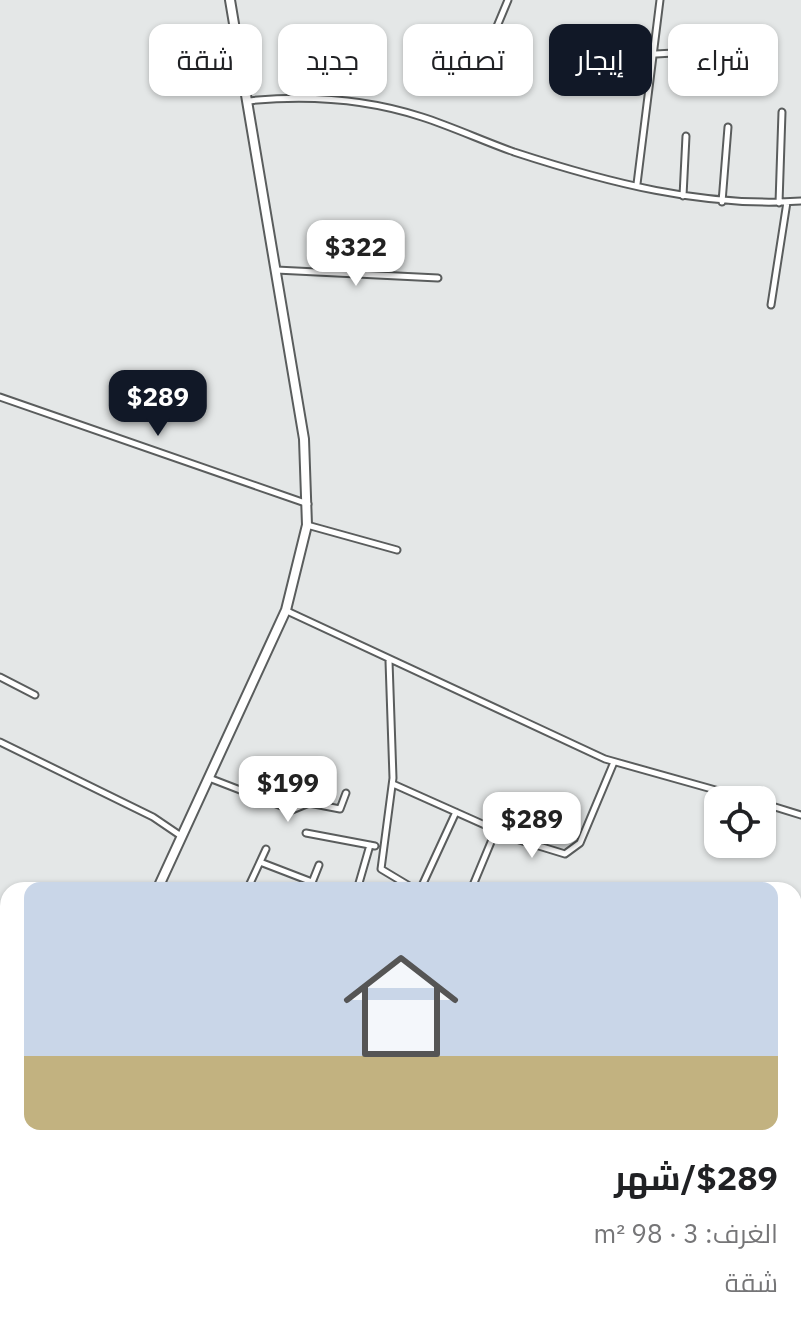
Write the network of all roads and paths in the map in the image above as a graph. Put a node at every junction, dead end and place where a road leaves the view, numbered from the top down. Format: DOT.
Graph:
graph roads {
  1 [pos="230,0"];
  2 [pos="508,0"];
  3 [pos="660,0"];
  4 [pos="498,24"];
  5 [pos="668,53"];
  6 [pos="656,54"];
  7 [pos="247,101"];
  8 [pos="782,112"];
  9 [pos="728,127"];
  10 [pos="686,136"];
  11 [pos="637,184"];
  12 [pos="683,196"];
  13 [pos="801,201"];
  14 [pos="722,202"];
  15 [pos="787,202"];
  16 [pos="779,203"];
  17 [pos="276,270"];
  18 [pos="438,278"];
  19 [pos="771,305"];
  20 [pos="0,397"];
  21 [pos="309,504"];
  22 [pos="307,525"];
  23 [pos="397,550"];
  24 [pos="286,610"];
  25 [pos="389,661"];
  26 [pos="0,677"];
  27 [pos="35,695"];
  28 [pos="0,742"];
  29 [pos="614,762"];
  30 [pos="209,777"];
  31 [pos="393,784"];
  32 [pos="704,787"];
  33 [pos="346,793"];
  34 [pos="776,807"];
  35 [pos="456,812"];
  36 [pos="801,813"];
  37 [pos="496,830"];
  38 [pos="306,833"];
  39 [pos="181,836"];
  40 [pos="266,849"];
  41 [pos="260,862"];
  42 [pos="319,865"];
  43 [pos="161,882"];
  44 [pos="251,882"];
  45 [pos="312,882"];
  46 [pos="360,882"];
  47 [pos="404,882"];
  48 [pos="422,882"];
  49 [pos="474,882"];
  1 -- 7 [label="main road"];
  2 -- 4 [label="street"];
  3 -- 6 [label="street"];
  5 -- 6 [label="street"];
  6 -- 11 [label="street"];
  7 -- 11 [label="street"];
  7 -- 17 [label="main road"];
  8 -- 16 [label="street"];
  9 -- 14 [label="street"];
  10 -- 12 [label="street"];
  11 -- 12 [label="street"];
  12 -- 14 [label="street"];
  13 -- 15 [label="street"];
  14 -- 16 [label="street"];
  15 -- 16 [label="street"];
  15 -- 19 [label="street"];
  17 -- 18 [label="street"];
  17 -- 21 [label="main road"];
  20 -- 21 [label="street"];
  21 -- 22 [label="main road"];
  22 -- 23 [label="street"];
  22 -- 24 [label="main road"];
  24 -- 25 [label="street"];
  24 -- 30 [label="main road"];
  25 -- 29 [label="street"];
  25 -- 31 [label="street"];
  26 -- 27 [label="street"];
  28 -- 39 [label="street"];
  29 -- 32 [label="street"];
  29 -- 37 [label="street"];
  30 -- 33 [label="street"];
  30 -- 39 [label="main road"];
  31 -- 35 [label="street"];
  31 -- 47 [label="street"];
  34 -- 36 [label="street"];
  35 -- 37 [label="street"];
  35 -- 48 [label="street"];
  37 -- 49 [label="street"];
  38 -- 46 [label="street"];
  39 -- 43 [label="main road"];
  40 -- 41 [label="street"];
  41 -- 44 [label="street"];
  41 -- 45 [label="street"];
  42 -- 45 [label="street"];
}
